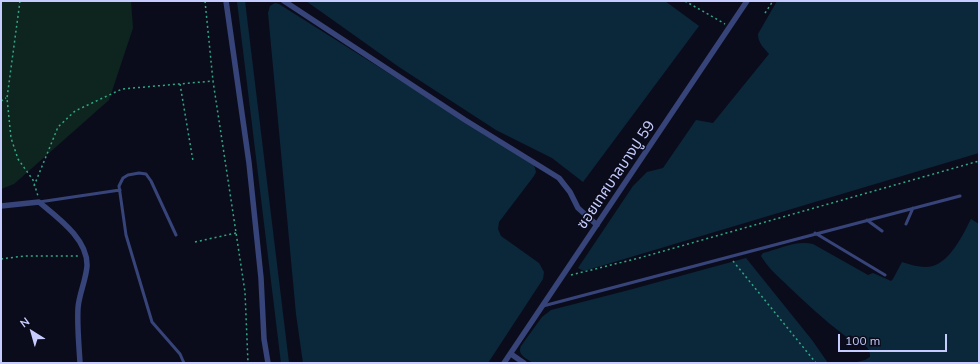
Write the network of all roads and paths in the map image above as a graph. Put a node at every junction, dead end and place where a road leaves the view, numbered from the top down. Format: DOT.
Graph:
graph roads {
  1 [pos="20,1"];
  2 [pos="205,1"];
  3 [pos="226,1"];
  4 [pos="284,1"];
  5 [pos="685,1"];
  6 [pos="747,1"];
  7 [pos="773,1"];
  8 [pos="765,13"];
  9 [pos="730,28"];
  10 [pos="213,81"];
  11 [pos="180,84"];
  12 [pos="7,98"];
  13 [pos="1,101"];
  14 [pos="193,161"];
  15 [pos="979,161"];
  16 [pos="34,186"];
  17 [pos="120,190"];
  18 [pos="960,196"];
  19 [pos="39,202"];
  20 [pos="1,206"];
  21 [pos="913,208"];
  22 [pos="867,220"];
  23 [pos="906,224"];
  24 [pos="597,225"];
  25 [pos="882,231"];
  26 [pos="236,233"];
  27 [pos="815,233"];
  28 [pos="176,235"];
  29 [pos="195,242"];
  30 [pos="85,256"];
  31 [pos="729,256"];
  32 [pos="1,259"];
  33 [pos="885,275"];
  34 [pos="563,276"];
  35 [pos="543,306"];
  36 [pos="511,354"];
  37 [pos="80,363"];
  38 [pos="184,363"];
  39 [pos="248,363"];
  40 [pos="268,363"];
  41 [pos="504,363"];
  42 [pos="524,363"];
  43 [pos="816,363"];
  1 -- 12 [label="path"];
  2 -- 10 [label="path"];
  3 -- 40 [label="street"];
  4 -- 24 [label="street"];
  5 -- 9 [label="path"];
  6 -- 9 [label="street, ซอยเทศบาลบางปู 59"];
  7 -- 8 [label="path"];
  9 -- 24 [label="street, ซอยเทศบาลบางปู 59"];
  10 -- 11 [label="path"];
  10 -- 26 [label="path"];
  11 -- 14 [label="path"];
  11 -- 16 [label="path"];
  12 -- 13 [label="path"];
  12 -- 16 [label="path"];
  15 -- 34 [label="path"];
  16 -- 19 [label="path"];
  17 -- 19 [label="lane"];
  17 -- 28 [label="lane"];
  17 -- 38 [label="lane"];
  18 -- 21 [label="lane"];
  19 -- 20 [label="street"];
  19 -- 30 [label="street"];
  21 -- 22 [label="lane"];
  21 -- 23 [label="lane"];
  22 -- 25 [label="lane"];
  22 -- 27 [label="lane"];
  24 -- 34 [label="street, ซอยเทศบาลบางปู 59"];
  26 -- 29 [label="path"];
  26 -- 39 [label="path"];
  27 -- 31 [label="lane"];
  27 -- 33 [label="lane"];
  30 -- 32 [label="path"];
  30 -- 37 [label="street"];
  31 -- 35 [label="lane"];
  31 -- 43 [label="path"];
  34 -- 35 [label="street, ซอยเทศบาลบางปู 59"];
  35 -- 36 [label="street, ซอยเทศบาลบางปู 59"];
  36 -- 41 [label="street, ซอยเทศบาลบางปู 59"];
  36 -- 42 [label="street"];
}
